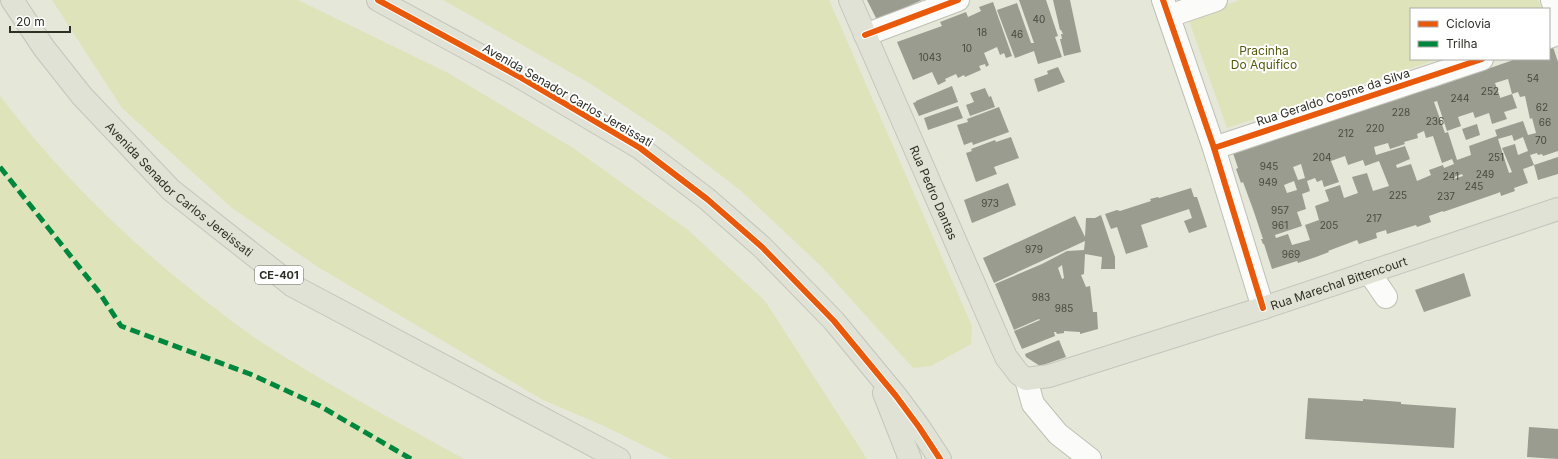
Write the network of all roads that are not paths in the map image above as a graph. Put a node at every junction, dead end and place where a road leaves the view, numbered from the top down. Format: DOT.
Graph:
graph roads {
  1 [pos="12,0"];
  2 [pos="378,0"];
  3 [pos="850,0"];
  4 [pos="958,0"];
  5 [pos="1216,0"];
  6 [pos="1552,0"];
  7 [pos="1166,8"];
  8 [pos="1558,18"];
  9 [pos="865,35"];
  10 [pos="1479,60"];
  11 [pos="1214,148"];
  12 [pos="1558,209"];
  13 [pos="1369,272"];
  14 [pos="1386,297"];
  15 [pos="1263,308"];
  16 [pos="877,374"];
  17 [pos="1026,379"];
  18 [pos="619,459"];
  19 [pos="910,459"];
  20 [pos="940,459"];
  21 [pos="1090,459"];
  1 -- 18 [label="main road, Avenida Senador Carlos Jereissati / CE-401"];
  2 -- 16 [label="main road, Avenida Senador Carlos Jereissati"];
  3 -- 9 [label="main road, Rua Pedro Dantas"];
  4 -- 9 [label="street"];
  5 -- 7 [label="street"];
  6 -- 8 [label="street"];
  7 -- 11 [label="street"];
  9 -- 17 [label="main road, Rua Pedro Dantas"];
  10 -- 11 [label="street, Rua Geraldo Cosme da Silva"];
  11 -- 15 [label="street"];
  12 -- 13 [label="main road, Rua Marechal Bittencourt"];
  13 -- 14 [label="street"];
  13 -- 15 [label="main road, Rua Marechal Bittencourt"];
  15 -- 17 [label="main road, Rua Marechal Bittencourt"];
  16 -- 19 [label="main road"];
  16 -- 20 [label="main road, Avenida Senador Carlos Jereissati"];
  17 -- 21 [label="street"];
}
